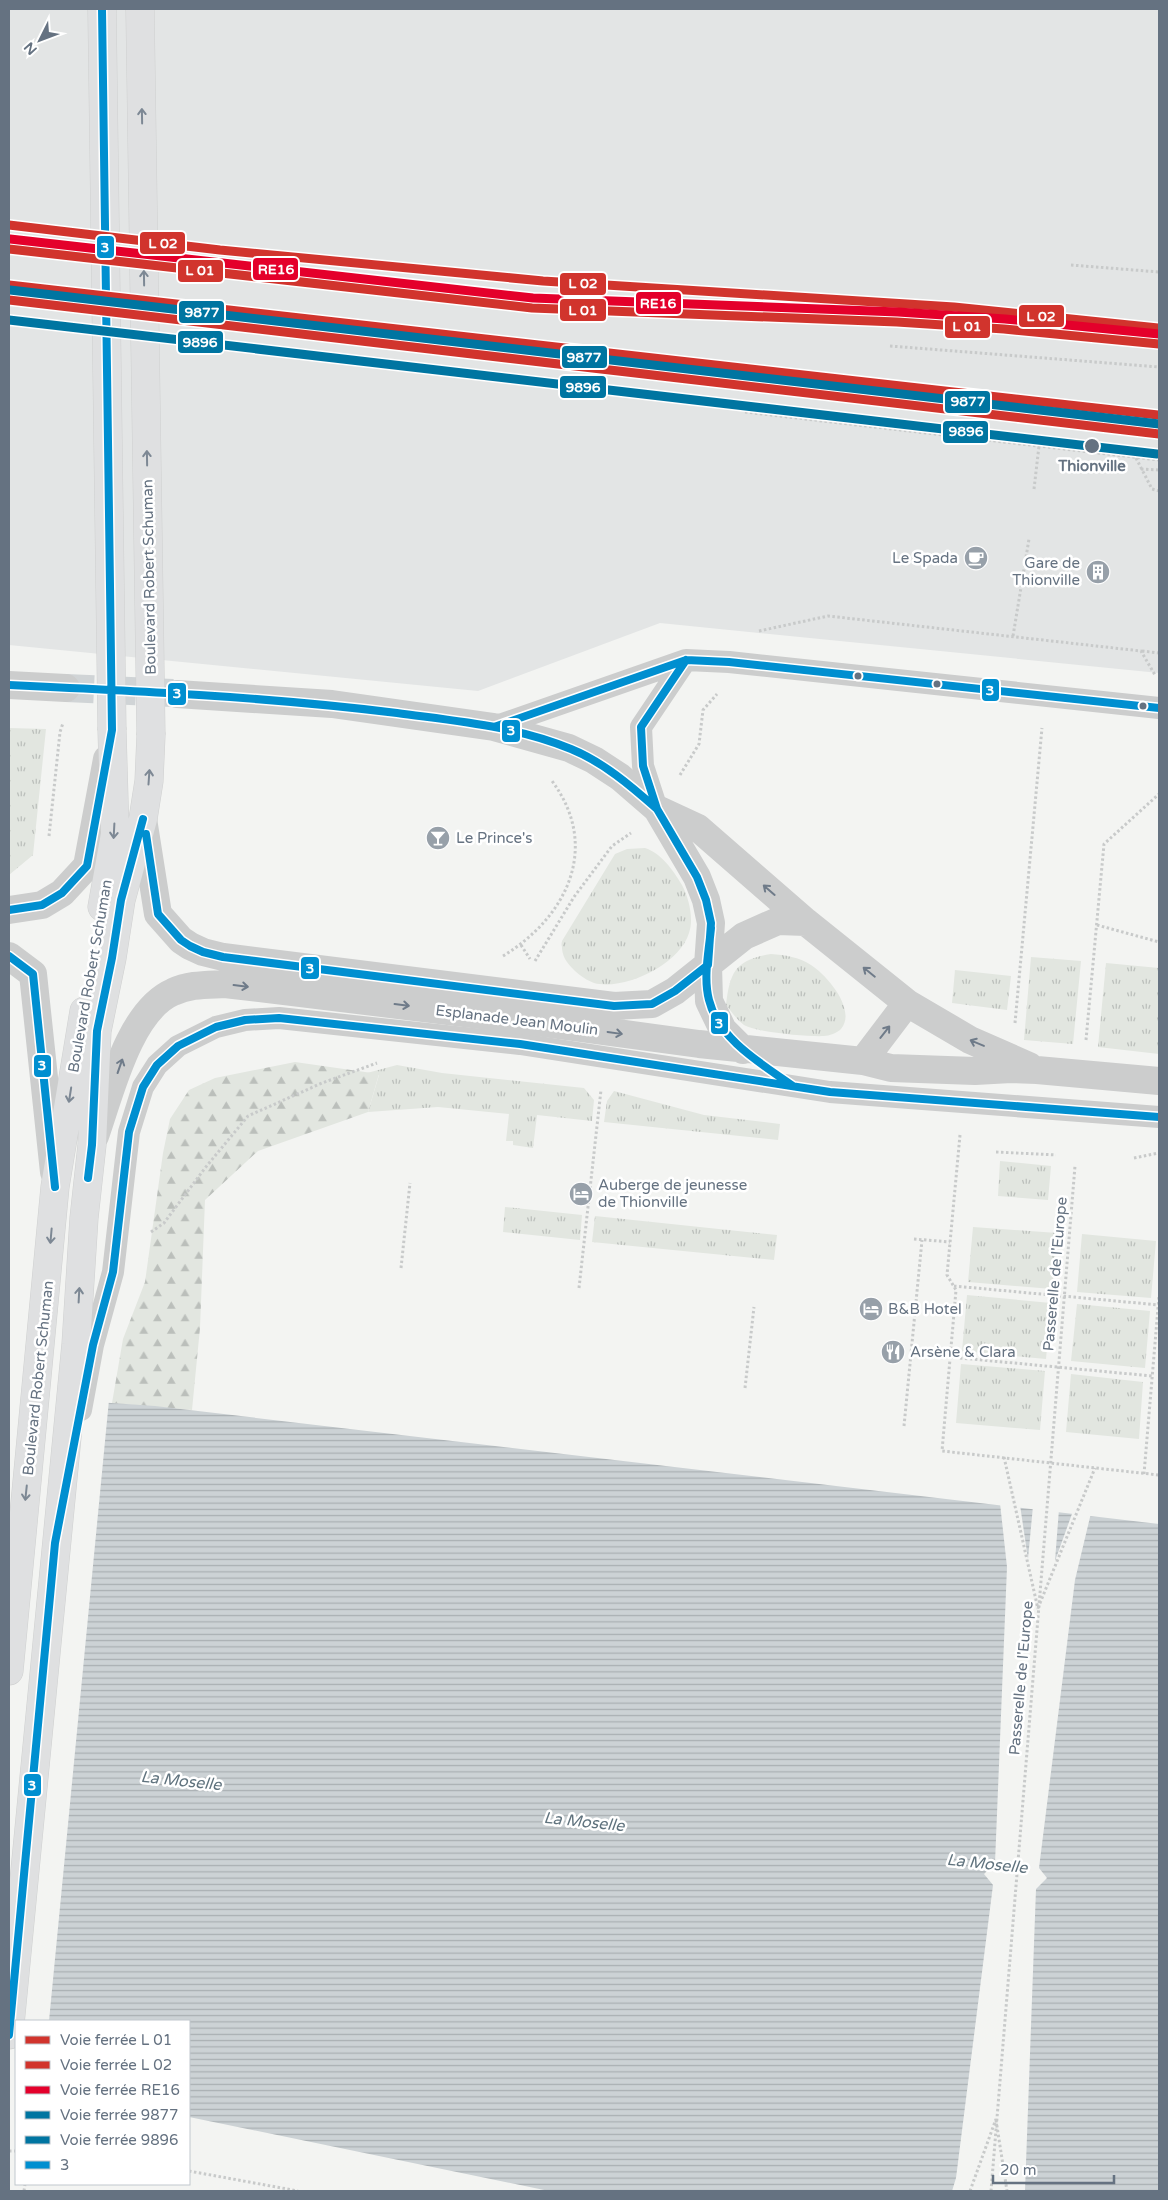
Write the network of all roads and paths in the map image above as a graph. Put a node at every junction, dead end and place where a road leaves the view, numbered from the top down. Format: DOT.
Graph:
graph roads {
  1 [pos="102,9"];
  2 [pos="140,9"];
  3 [pos="1071,265"];
  4 [pos="1159,272"];
  5 [pos="890,346"];
  6 [pos="1159,367"];
  7 [pos="745,412"];
  8 [pos="1039,446"];
  9 [pos="1136,458"];
  10 [pos="1159,460"];
  11 [pos="1142,469"];
  12 [pos="1159,470"];
  13 [pos="1034,489"];
  14 [pos="1159,491"];
  15 [pos="1028,539"];
  16 [pos="756,631"];
  17 [pos="1014,636"];
  18 [pos="1141,651"];
  19 [pos="1159,653"];
  20 [pos="686,660"];
  21 [pos="1159,682"];
  22 [pos="9,685"];
  23 [pos="66,688"];
  24 [pos="177,694"];
  25 [pos="1159,708"];
  26 [pos="494,727"];
  27 [pos="1042,728"];
  28 [pos="112,730"];
  29 [pos="60,732"];
  30 [pos="546,775"];
  31 [pos="1159,794"];
  32 [pos="657,808"];
  33 [pos="144,819"];
  34 [pos="637,829"];
  35 [pos="49,836"];
  36 [pos="9,910"];
  37 [pos="806,922"];
  38 [pos="1096,925"];
  39 [pos="1159,942"];
  40 [pos="521,945"];
  41 [pos="9,956"];
  42 [pos="502,957"];
  43 [pos="708,965"];
  44 [pos="907,1003"];
  45 [pos="1015,1023"];
  46 [pos="1085,1046"];
  47 [pos="743,1050"];
  48 [pos="383,1061"];
  49 [pos="863,1061"];
  50 [pos="1037,1070"];
  51 [pos="1159,1081"];
  52 [pos="794,1087"];
  53 [pos="601,1088"];
  54 [pos="1159,1117"];
  55 [pos="960,1135"];
  56 [pos="92,1144"];
  57 [pos="996,1152"];
  58 [pos="1159,1153"];
  59 [pos="1056,1155"];
  60 [pos="1134,1158"];
  61 [pos="1075,1166"];
  62 [pos="410,1183"];
  63 [pos="55,1187"];
  64 [pos="144,1236"];
  65 [pos="914,1239"];
  66 [pos="922,1240"];
  67 [pos="950,1242"];
  68 [pos="401,1268"];
  69 [pos="954,1286"];
  70 [pos="579,1288"];
  71 [pos="1159,1296"];
  72 [pos="1159,1305"];
  73 [pos="754,1307"];
  74 [pos="85,1344"];
  75 [pos="950,1357"];
  76 [pos="1152,1376"];
  77 [pos="745,1388"];
  78 [pos="904,1426"];
  79 [pos="1004,1457"];
  80 [pos="1095,1468"];
  81 [pos="1144,1474"];
  82 [pos="1159,1475"];
  83 [pos="1038,1609"];
  84 [pos="9,1671"];
  85 [pos="9,2035"];
  86 [pos="996,2119"];
  87 [pos="190,2170"];
  88 [pos="298,2191"];
  89 [pos="970,2191"];
  90 [pos="991,2191"];
  91 [pos="1007,2191"];
  1 -- 28 [label="main road, Boulevard Robert Schuman, bridge"];
  33 -- 2 [label="main road, Boulevard Robert Schuman, one-way, bridge"];
  3 -- 4 [label="path"];
  5 -- 6 [label="path"];
  7 -- 8 [label="path"];
  8 -- 9 [label="path"];
  8 -- 13 [label="path"];
  9 -- 10 [label="path"];
  9 -- 11 [label="path"];
  11 -- 12 [label="path"];
  11 -- 14 [label="path"];
  15 -- 17 [label="path"];
  16 -- 17 [label="path"];
  17 -- 18 [label="path"];
  18 -- 19 [label="path"];
  18 -- 21 [label="path"];
  20 -- 25 [label="lane"];
  20 -- 26 [label="lane, Esplanade Jean Moulin"];
  20 -- 32 [label="lane, Esplanade Jean Moulin"];
  22 -- 23 [label="street"];
  24 -- 26 [label="street, Esplanade Jean Moulin"];
  26 -- 32 [label="street, Esplanade Jean Moulin"];
  27 -- 45 [label="path"];
  28 -- 36 [label="street"];
  28 -- 63 [label="main road, Boulevard Robert Schuman, one-way"];
  29 -- 35 [label="path"];
  30 -- 40 [label="path"];
  31 -- 38 [label="path"];
  37 -- 32 [label="street, Esplanade Jean Moulin, one-way"];
  32 -- 43 [label="street, Esplanade Jean Moulin"];
  33 -- 43 [label="street, Esplanade Jean Moulin"];
  33 -- 56 [label="main road, Boulevard Robert Schuman"];
  34 -- 40 [label="path"];
  37 -- 43 [label="street, Esplanade Jean Moulin"];
  44 -- 37 [label="street, Esplanade Jean Moulin, one-way"];
  38 -- 39 [label="path"];
  38 -- 46 [label="path"];
  40 -- 42 [label="path"];
  41 -- 63 [label="street"];
  43 -- 47 [label="street"];
  49 -- 44 [label="street, one-way"];
  50 -- 44 [label="street, Esplanade Jean Moulin, one-way"];
  47 -- 49 [label="street, Esplanade Jean Moulin"];
  47 -- 52 [label="lane"];
  56 -- 47 [label="street, Esplanade Jean Moulin, one-way"];
  48 -- 64 [label="path"];
  49 -- 50 [label="street, Esplanade Jean Moulin"];
  50 -- 51 [label="street, Esplanade Jean Moulin"];
  52 -- 54 [label="lane, Esplanade Jean Moulin"];
  52 -- 74 [label="lane, Esplanade Jean Moulin"];
  53 -- 70 [label="path"];
  55 -- 67 [label="path"];
  74 -- 56 [label="main road, Boulevard Robert Schuman, one-way"];
  57 -- 59 [label="path"];
  58 -- 60 [label="path"];
  61 -- 83 [label="path, Passerelle de l'Europe, bridge"];
  62 -- 68 [label="path"];
  63 -- 84 [label="main road, Boulevard Robert Schuman, one-way"];
  65 -- 66 [label="path"];
  66 -- 67 [label="path"];
  66 -- 78 [label="path"];
  67 -- 69 [label="path"];
  69 -- 72 [label="path"];
  69 -- 75 [label="path"];
  71 -- 72 [label="path"];
  72 -- 76 [label="path"];
  73 -- 77 [label="path"];
  74 -- 85 [label="main road, Boulevard Robert Schuman"];
  75 -- 76 [label="path"];
  75 -- 79 [label="path"];
  76 -- 81 [label="path"];
  79 -- 80 [label="path"];
  79 -- 83 [label="path"];
  80 -- 81 [label="path"];
  80 -- 83 [label="path"];
  81 -- 82 [label="path"];
  83 -- 86 [label="path, Passerelle de l'Europe, bridge"];
  86 -- 89 [label="path"];
  86 -- 90 [label="path, Passerelle de l'Europe, bridge"];
  86 -- 91 [label="path"];
  87 -- 88 [label="path"];
}
